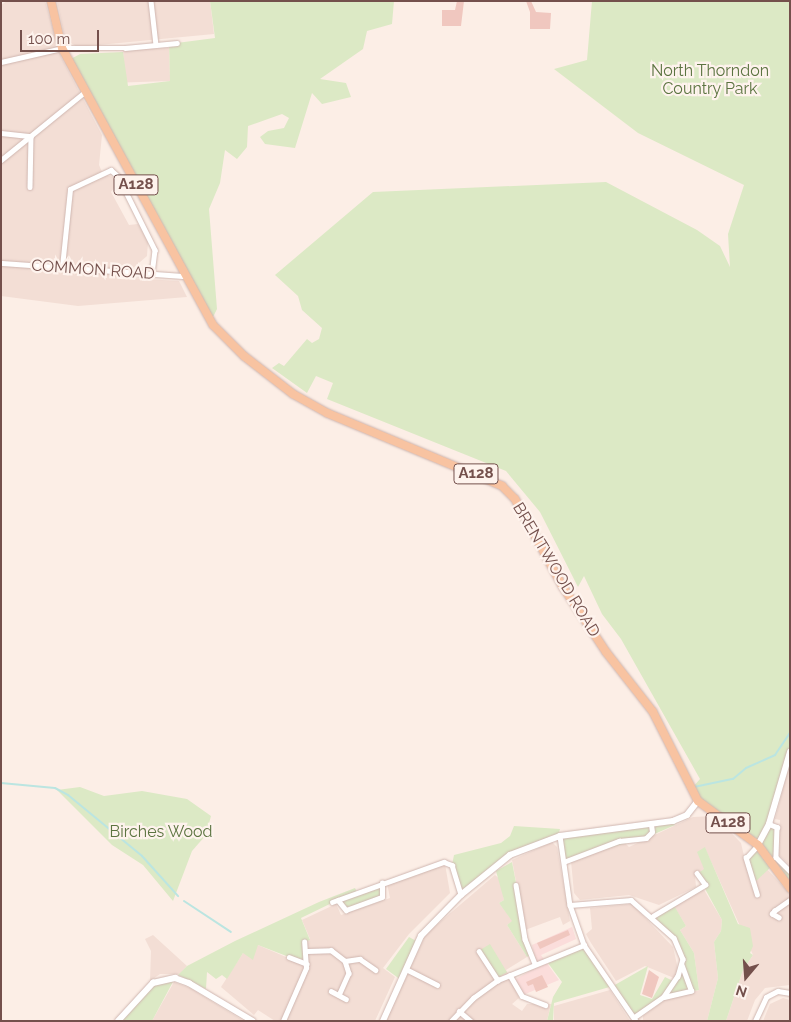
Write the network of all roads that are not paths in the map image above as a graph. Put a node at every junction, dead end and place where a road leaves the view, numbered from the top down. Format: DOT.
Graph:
graph roads {
  1 [pos="51,1"];
  2 [pos="151,1"];
  3 [pos="177,42"];
  4 [pos="156,45"];
  5 [pos="62,48"];
  6 [pos="84,49"];
  7 [pos="68,59"];
  8 [pos="1,62"];
  9 [pos="86,91"];
  10 [pos="1,133"];
  11 [pos="31,136"];
  12 [pos="1,160"];
  13 [pos="30,187"];
  14 [pos="1,263"];
  15 [pos="62,267"];
  16 [pos="152,274"];
  17 [pos="184,276"];
  18 [pos="790,752"];
  19 [pos="698,801"];
  20 [pos="651,824"];
  21 [pos="769,824"];
  22 [pos="560,836"];
  23 [pos="758,845"];
  24 [pos="566,861"];
  25 [pos="790,870"];
  26 [pos="697,874"];
  27 [pos="382,883"];
  28 [pos="516,885"];
  29 [pos="790,888"];
  30 [pos="461,895"];
  31 [pos="757,895"];
  32 [pos="338,900"];
  33 [pos="790,900"];
  34 [pos="332,902"];
  35 [pos="570,905"];
  36 [pos="653,916"];
  37 [pos="779,918"];
  38 [pos="304,942"];
  39 [pos="584,945"];
  40 [pos="307,951"];
  41 [pos="479,951"];
  42 [pos="289,957"];
  43 [pos="345,961"];
  44 [pos="306,964"];
  45 [pos="535,964"];
  46 [pos="682,966"];
  47 [pos="406,969"];
  48 [pos="376,970"];
  49 [pos="510,974"];
  50 [pos="498,980"];
  51 [pos="438,985"];
  52 [pos="331,991"];
  53 [pos="790,993"];
  54 [pos="338,995"];
  55 [pos="664,997"];
  56 [pos="346,999"];
  57 [pos="545,1005"];
  58 [pos="459,1011"];
  59 [pos="636,1019"];
  60 [pos="118,1021"];
  61 [pos="253,1021"];
  62 [pos="283,1021"];
  63 [pos="383,1021"];
  64 [pos="451,1021"];
  65 [pos="471,1021"];
  66 [pos="755,1021"];
  1 -- 5 [label="main road, BRENTWOOD ROAD / A128"];
  2 -- 4 [label="street"];
  3 -- 4 [label="street"];
  4 -- 6 [label="street"];
  5 -- 6 [label="street"];
  5 -- 7 [label="main road, BRENTWOOD ROAD / A128"];
  5 -- 8 [label="street"];
  6 -- 7 [label="street"];
  7 -- 9 [label="main road, BRENTWOOD ROAD / A128"];
  9 -- 11 [label="street"];
  9 -- 17 [label="main road, BRENTWOOD ROAD / A128"];
  10 -- 11 [label="street"];
  11 -- 12 [label="street"];
  11 -- 13 [label="street"];
  14 -- 15 [label="street, COMMON ROAD"];
  15 -- 16 [label="street, COMMON ROAD"];
  15 -- 16 [label="street"];
  16 -- 17 [label="street, COMMON ROAD"];
  17 -- 19 [label="main road, BRENTWOOD ROAD / A128"];
  18 -- 21 [label="street"];
  19 -- 20 [label="street"];
  19 -- 23 [label="main road, A128"];
  20 -- 22 [label="street"];
  20 -- 24 [label="street"];
  21 -- 23 [label="street"];
  21 -- 25 [label="street"];
  22 -- 24 [label="street"];
  22 -- 30 [label="street"];
  23 -- 29 [label="main road, A128"];
  23 -- 31 [label="street"];
  24 -- 35 [label="street"];
  26 -- 36 [label="street"];
  27 -- 30 [label="street"];
  27 -- 32 [label="street"];
  27 -- 32 [label="street"];
  28 -- 45 [label="street"];
  30 -- 47 [label="street"];
  32 -- 34 [label="street"];
  33 -- 37 [label="street"];
  35 -- 36 [label="street"];
  35 -- 39 [label="street"];
  36 -- 46 [label="street"];
  38 -- 40 [label="street"];
  39 -- 45 [label="street"];
  39 -- 59 [label="street"];
  40 -- 43 [label="street"];
  40 -- 44 [label="street"];
  41 -- 50 [label="street"];
  42 -- 44 [label="street"];
  43 -- 48 [label="street"];
  43 -- 54 [label="street"];
  44 -- 62 [label="street"];
  45 -- 49 [label="street"];
  46 -- 55 [label="street"];
  46 -- 55 [label="street"];
  47 -- 51 [label="street"];
  47 -- 63 [label="street"];
  49 -- 50 [label="street"];
  49 -- 57 [label="street"];
  50 -- 58 [label="street"];
  52 -- 54 [label="street"];
  53 -- 66 [label="street"];
  54 -- 56 [label="street"];
  55 -- 59 [label="street"];
  58 -- 64 [label="street"];
  58 -- 65 [label="street"];
  60 -- 61 [label="street"];
}
